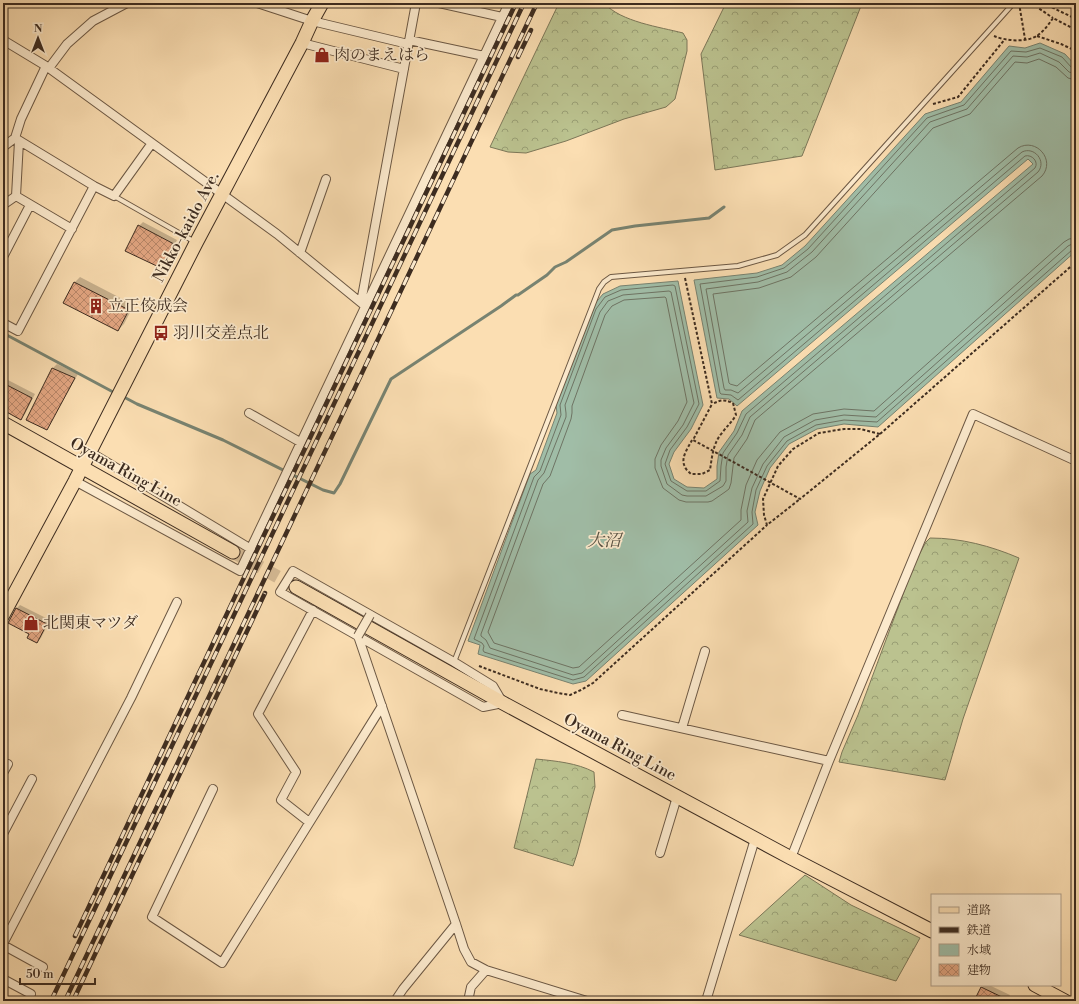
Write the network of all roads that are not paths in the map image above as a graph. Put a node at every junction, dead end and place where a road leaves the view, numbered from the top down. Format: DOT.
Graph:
graph roads {
  1 [pos="127,3"];
  2 [pos="257,3"];
  3 [pos="322,3"];
  4 [pos="416,3"];
  5 [pos="439,3"];
  6 [pos="509,3"];
  7 [pos="1010,3"];
  8 [pos="502,17"];
  9 [pos="312,21"];
  10 [pos="3,40"];
  11 [pos="408,42"];
  12 [pos="302,43"];
  13 [pos="484,56"];
  14 [pos="48,67"];
  15 [pos="404,68"];
  16 [pos="17,140"];
  17 [pos="152,143"];
  18 [pos="3,147"];
  19 [pos="326,179"];
  20 [pos="94,186"];
  21 [pos="222,194"];
  22 [pos="16,196"];
  23 [pos="114,196"];
  24 [pos="3,205"];
  25 [pos="30,205"];
  26 [pos="72,229"];
  27 [pos="196,243"];
  28 [pos="300,253"];
  29 [pos="3,257"];
  30 [pos="365,306"];
  31 [pos="3,323"];
  32 [pos="249,413"];
  33 [pos="3,423"];
  34 [pos="300,442"];
  35 [pos="90,452"];
  36 [pos="1076,461"];
  37 [pos="82,467"];
  38 [pos="75,481"];
  39 [pos="251,548"];
  40 [pos="233,552"];
  41 [pos="296,587"];
  42 [pos="177,602"];
  43 [pos="313,610"];
  44 [pos="3,615"];
  45 [pos="370,615"];
  46 [pos="358,636"];
  47 [pos="705,651"];
  48 [pos="454,662"];
  49 [pos="503,703"];
  50 [pos="382,706"];
  51 [pos="622,715"];
  52 [pos="682,728"];
  53 [pos="829,762"];
  54 [pos="8,764"];
  55 [pos="3,774"];
  56 [pos="32,779"];
  57 [pos="213,789"];
  58 [pos="677,797"];
  59 [pos="309,822"];
  60 [pos="3,834"];
  61 [pos="756,839"];
  62 [pos="660,853"];
  63 [pos="791,858"];
  64 [pos="456,924"];
  65 [pos="931,930"];
  66 [pos="3,944"];
  67 [pos="43,967"];
  68 [pos="486,970"];
  69 [pos="3,979"];
  70 [pos="1037,986"];
  71 [pos="31,994"];
  72 [pos="572,999"];
  73 [pos="395,1001"];
  74 [pos="468,1001"];
  75 [pos="587,1001"];
  76 [pos="706,1001"];
  77 [pos="1065,1001"];
  1 -- 14 [label="street"];
  2 -- 9 [label="street"];
  3 -- 9 [label="main road, Nikko-kaido Ave."];
  4 -- 11 [label="street"];
  5 -- 8 [label="street"];
  6 -- 8 [label="street"];
  7 -- 48 [label="lane"];
  8 -- 13 [label="street"];
  9 -- 11 [label="street"];
  9 -- 12 [label="main road, Nikko-kaido Ave."];
  10 -- 14 [label="street"];
  11 -- 13 [label="street"];
  11 -- 15 [label="street"];
  12 -- 15 [label="street"];
  12 -- 21 [label="main road, Nikko-kaido Ave."];
  13 -- 30 [label="street"];
  14 -- 16 [label="street"];
  14 -- 17 [label="street"];
  15 -- 30 [label="street"];
  16 -- 18 [label="street"];
  16 -- 20 [label="street"];
  16 -- 22 [label="street"];
  17 -- 21 [label="street"];
  17 -- 23 [label="street"];
  19 -- 28 [label="street"];
  20 -- 23 [label="street"];
  20 -- 26 [label="street"];
  21 -- 27 [label="main road, Nikko-kaido Ave."];
  21 -- 28 [label="street"];
  22 -- 24 [label="street"];
  22 -- 25 [label="street"];
  23 -- 27 [label="lane"];
  25 -- 26 [label="street"];
  25 -- 29 [label="street"];
  26 -- 31 [label="street"];
  27 -- 35 [label="main road, Nikko-kaido Ave."];
  28 -- 30 [label="street"];
  30 -- 34 [label="street"];
  32 -- 34 [label="street"];
  33 -- 37 [label="main road, Oyama Ring Line"];
  34 -- 39 [label="street"];
  35 -- 37 [label="main road, Nikko-kaido Ave."];
  35 -- 39 [label="street"];
  36 -- 53 [label="street"];
  37 -- 38 [label="main road, Nikko-kaido Ave."];
  37 -- 40 [label="main road, Oyama Ring Line"];
  38 -- 39 [label="street"];
  38 -- 44 [label="main road, Nikko-kaido Ave."];
  41 -- 49 [label="main road, Oyama Ring Line"];
  42 -- 66 [label="street"];
  43 -- 45 [label="street"];
  43 -- 46 [label="street"];
  43 -- 59 [label="street"];
  45 -- 46 [label="street, bridge"];
  45 -- 48 [label="street"];
  46 -- 49 [label="street"];
  46 -- 50 [label="street"];
  47 -- 52 [label="street"];
  48 -- 49 [label="street"];
  49 -- 58 [label="main road, Oyama Ring Line"];
  50 -- 59 [label="street"];
  50 -- 64 [label="street"];
  51 -- 52 [label="street"];
  52 -- 53 [label="street"];
  53 -- 63 [label="street"];
  54 -- 55 [label="street"];
  56 -- 60 [label="street"];
  57 -- 59 [label="street"];
  58 -- 61 [label="main road, Oyama Ring Line"];
  58 -- 62 [label="street"];
  61 -- 63 [label="main road, Oyama Ring Line"];
  61 -- 76 [label="street"];
  63 -- 65 [label="main road, Oyama Ring Line"];
  64 -- 68 [label="street"];
  64 -- 73 [label="street"];
  66 -- 67 [label="street"];
  68 -- 72 [label="street"];
  68 -- 74 [label="street"];
  69 -- 71 [label="street"];
  70 -- 77 [label="main road"];
  72 -- 75 [label="street"];
}
